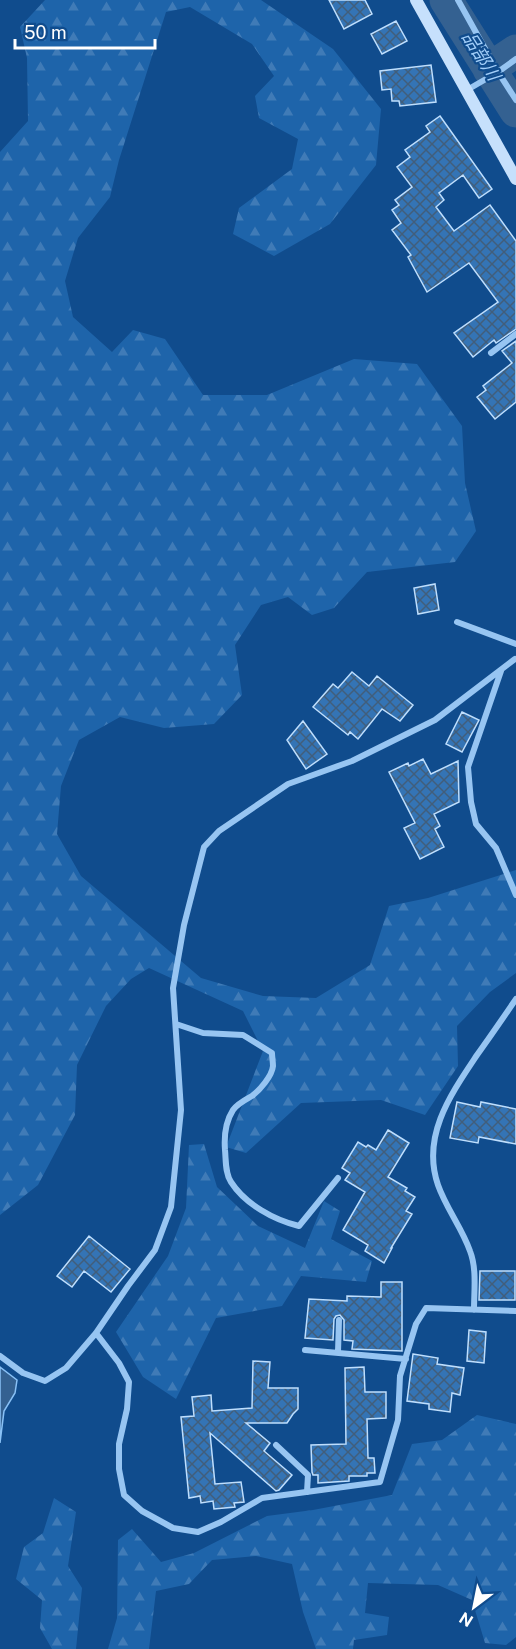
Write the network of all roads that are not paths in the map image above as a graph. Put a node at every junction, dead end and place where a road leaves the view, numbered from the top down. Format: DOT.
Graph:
graph roads {
  1 [pos="416,0"];
  2 [pos="459,2"];
  3 [pos="516,59"];
  4 [pos="498,71"];
  5 [pos="467,90"];
  6 [pos="516,100"];
  7 [pos="516,178"];
  8 [pos="516,334"];
  9 [pos="491,353"];
  10 [pos="457,622"];
  11 [pos="516,644"];
  12 [pos="516,653"];
  13 [pos="516,660"];
  14 [pos="502,669"];
  15 [pos="516,896"];
  16 [pos="516,999"];
  17 [pos="176,1024"];
  18 [pos="338,1178"];
  19 [pos="474,1310"];
  20 [pos="516,1311"];
  21 [pos="339,1320"];
  22 [pos="96,1333"];
  23 [pos="305,1350"];
  24 [pos="338,1353"];
  25 [pos="0,1356"];
  26 [pos="405,1359"];
  27 [pos="276,1445"];
  28 [pos="307,1492"];
  1 -- 5 [label="street"];
  2 -- 4 [label="street"];
  3 -- 4 [label="street"];
  4 -- 5 [label="street"];
  4 -- 6 [label="street"];
  5 -- 7 [label="street"];
  8 -- 9 [label="street"];
  10 -- 11 [label="street"];
  12 -- 13 [label="street"];
  13 -- 14 [label="street"];
  14 -- 15 [label="street"];
  14 -- 17 [label="street"];
  16 -- 19 [label="street"];
  17 -- 18 [label="street"];
  17 -- 22 [label="street"];
  19 -- 20 [label="street"];
  19 -- 26 [label="street"];
  21 -- 24 [label="street"];
  22 -- 25 [label="street"];
  22 -- 28 [label="street"];
  23 -- 24 [label="street"];
  24 -- 26 [label="street"];
  26 -- 28 [label="street"];
  27 -- 28 [label="street"];
}
